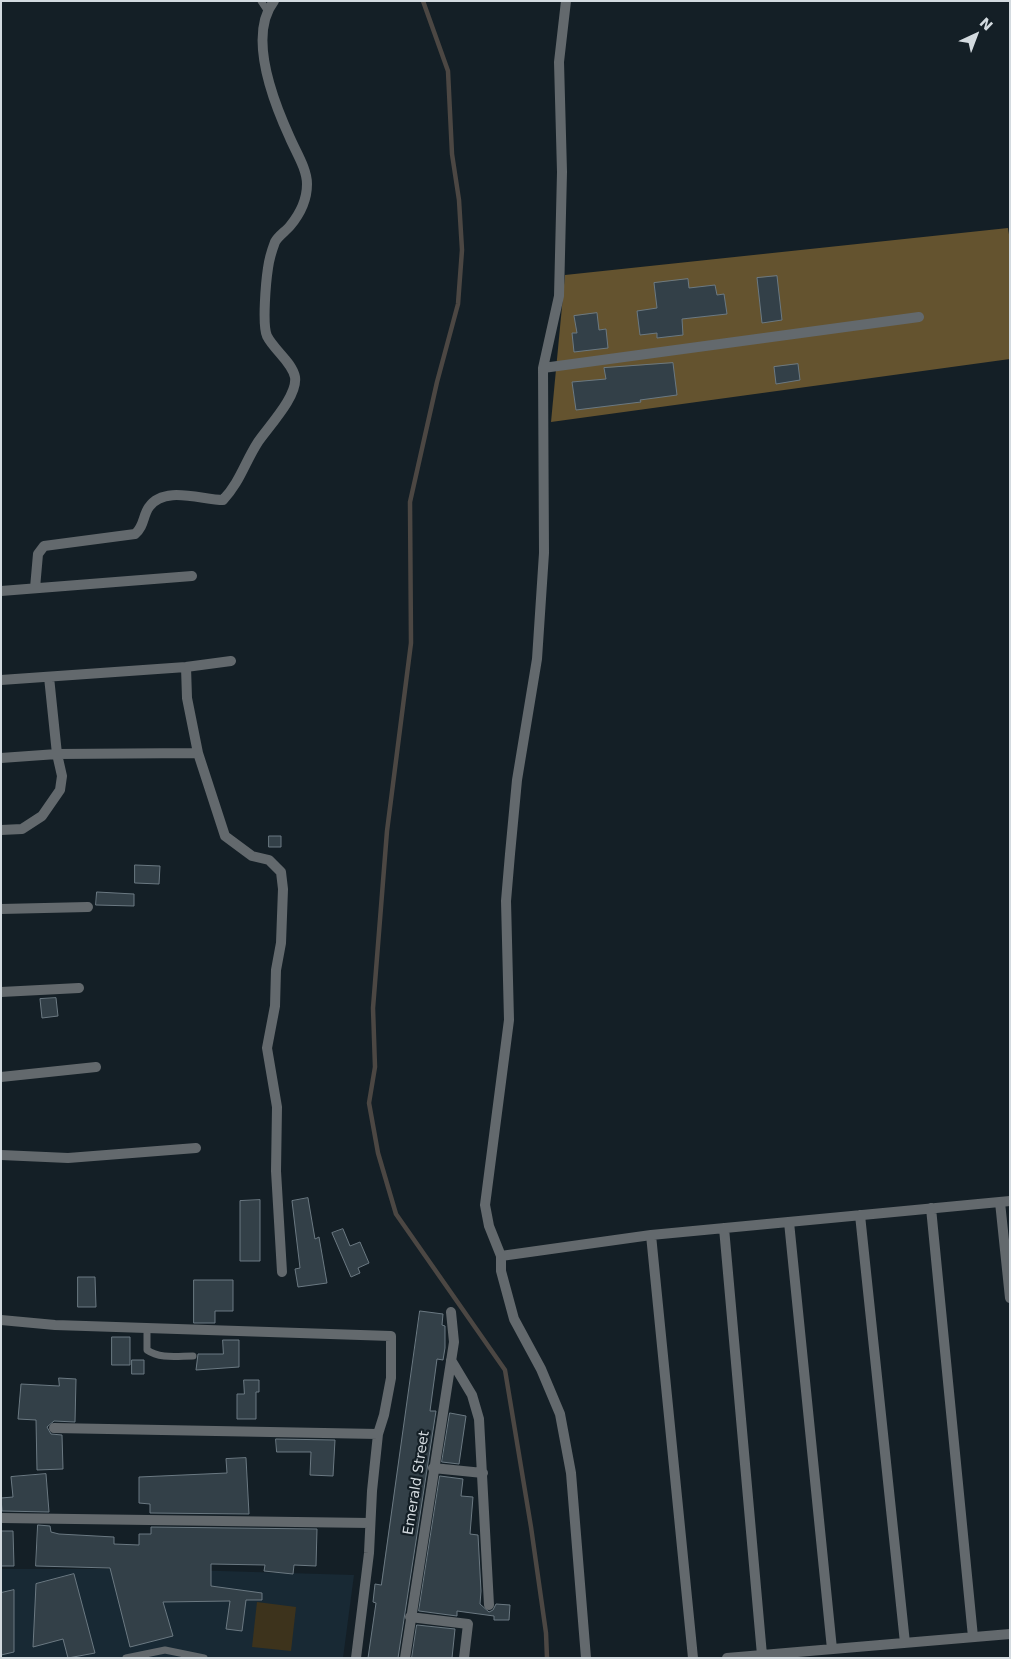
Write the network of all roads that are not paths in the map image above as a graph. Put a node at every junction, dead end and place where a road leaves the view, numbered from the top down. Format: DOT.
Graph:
graph roads {
  1 [pos="274,1"];
  2 [pos="566,1"];
  3 [pos="264,6"];
  4 [pos="919,317"];
  5 [pos="543,368"];
  6 [pos="192,576"];
  7 [pos="35,588"];
  8 [pos="1,591"];
  9 [pos="231,661"];
  10 [pos="186,667"];
  11 [pos="49,677"];
  12 [pos="1,680"];
  13 [pos="198,753"];
  14 [pos="57,754"];
  15 [pos="1,758"];
  16 [pos="1,830"];
  17 [pos="88,907"];
  18 [pos="1,909"];
  19 [pos="79,988"];
  20 [pos="1,992"];
  21 [pos="96,1067"];
  22 [pos="1,1077"];
  23 [pos="196,1148"];
  24 [pos="1,1156"];
  25 [pos="1005,1201"];
  26 [pos="931,1208"];
  27 [pos="860,1215"];
  28 [pos="789,1222"];
  29 [pos="724,1228"];
  30 [pos="651,1235"];
  31 [pos="501,1256"];
  32 [pos="282,1272"];
  33 [pos="1010,1298"];
  34 [pos="451,1312"];
  35 [pos="1,1320"];
  36 [pos="147,1328"];
  37 [pos="193,1356"];
  38 [pos="451,1360"];
  39 [pos="54,1428"];
  40 [pos="378,1434"];
  41 [pos="433,1468"];
  42 [pos="483,1473"];
  43 [pos="1,1518"];
  44 [pos="370,1523"];
  45 [pos="489,1604"];
  46 [pos="410,1617"];
  47 [pos="1010,1634"];
  48 [pos="973,1637"];
  49 [pos="905,1642"];
  50 [pos="832,1649"];
  51 [pos="762,1655"];
  52 [pos="126,1658"];
  53 [pos="204,1658"];
  54 [pos="356,1658"];
  55 [pos="405,1658"];
  56 [pos="464,1658"];
  57 [pos="586,1658"];
  58 [pos="692,1658"];
  59 [pos="727,1658"];
  1 -- 3 [label="street"];
  2 -- 5 [label="street"];
  3 -- 7 [label="street"];
  4 -- 5 [label="street"];
  5 -- 31 [label="street"];
  6 -- 7 [label="street"];
  7 -- 8 [label="street"];
  9 -- 10 [label="street"];
  10 -- 11 [label="street"];
  10 -- 13 [label="street"];
  11 -- 12 [label="street"];
  11 -- 14 [label="street"];
  13 -- 14 [label="street"];
  13 -- 32 [label="street"];
  14 -- 15 [label="street"];
  14 -- 16 [label="street"];
  17 -- 18 [label="street"];
  19 -- 20 [label="street"];
  21 -- 22 [label="street"];
  23 -- 24 [label="street"];
  25 -- 26 [label="street"];
  25 -- 33 [label="street"];
  26 -- 27 [label="street"];
  26 -- 48 [label="street"];
  27 -- 28 [label="street"];
  27 -- 49 [label="street"];
  28 -- 29 [label="street"];
  28 -- 50 [label="street"];
  29 -- 30 [label="street"];
  29 -- 51 [label="street"];
  30 -- 31 [label="street"];
  30 -- 58 [label="street"];
  31 -- 57 [label="street"];
  34 -- 38 [label="street, Emerald Street"];
  35 -- 36 [label="street"];
  36 -- 37 [label="lane"];
  36 -- 40 [label="street"];
  38 -- 41 [label="street, Emerald Street"];
  38 -- 42 [label="street"];
  39 -- 40 [label="street"];
  40 -- 44 [label="street"];
  41 -- 42 [label="street"];
  41 -- 46 [label="street, Emerald Street"];
  42 -- 45 [label="street"];
  43 -- 44 [label="street"];
  44 -- 54 [label="street"];
  46 -- 55 [label="street, Emerald Street"];
  46 -- 56 [label="street"];
  47 -- 48 [label="street"];
  48 -- 49 [label="street"];
  49 -- 50 [label="street"];
  50 -- 51 [label="street"];
  51 -- 59 [label="street"];
  52 -- 53 [label="lane"];
}
